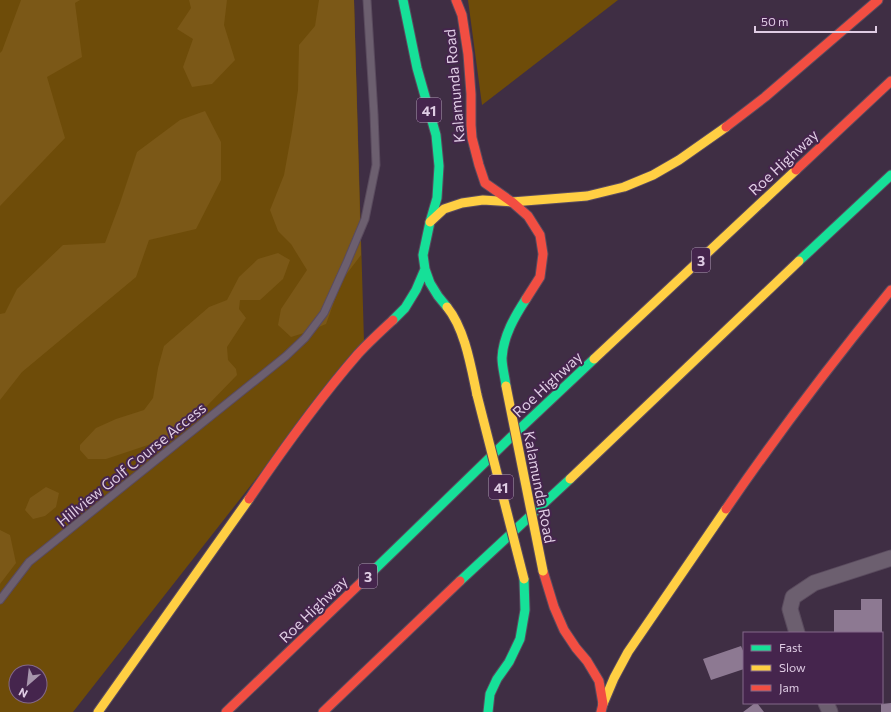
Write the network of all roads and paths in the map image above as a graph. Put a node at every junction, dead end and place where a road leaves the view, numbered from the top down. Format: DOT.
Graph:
graph roads {
  1 [pos="367,0"];
  2 [pos="404,0"];
  3 [pos="456,0"];
  4 [pos="878,0"];
  5 [pos="891,81"];
  6 [pos="891,175"];
  7 [pos="512,202"];
  8 [pos="430,222"];
  9 [pos="425,269"];
  10 [pos="891,290"];
  11 [pos="891,558"];
  12 [pos="0,600"];
  13 [pos="798,632"];
  14 [pos="602,708"];
  15 [pos="98,712"];
  16 [pos="226,712"];
  17 [pos="323,712"];
  18 [pos="488,712"];
  1 -- 12 [label="lane, Hillview Golf Course Access"];
  2 -- 8 [label="main road, Kalamunda Road / 41"];
  3 -- 7 [label="main road, Kalamunda Road / 41"];
  4 -- 7 [label="main road"];
  5 -- 16 [label="main road, Roe Highway / 3"];
  6 -- 17 [label="main road"];
  7 -- 8 [label="main road"];
  7 -- 14 [label="main road, Kalamunda Road / 41, bridge"];
  8 -- 9 [label="main road, Kalamunda Road / 41"];
  9 -- 15 [label="main road"];
  9 -- 18 [label="main road, Kalamunda Road / 41, bridge"];
  10 -- 14 [label="main road"];
  11 -- 13 [label="street"];
}
